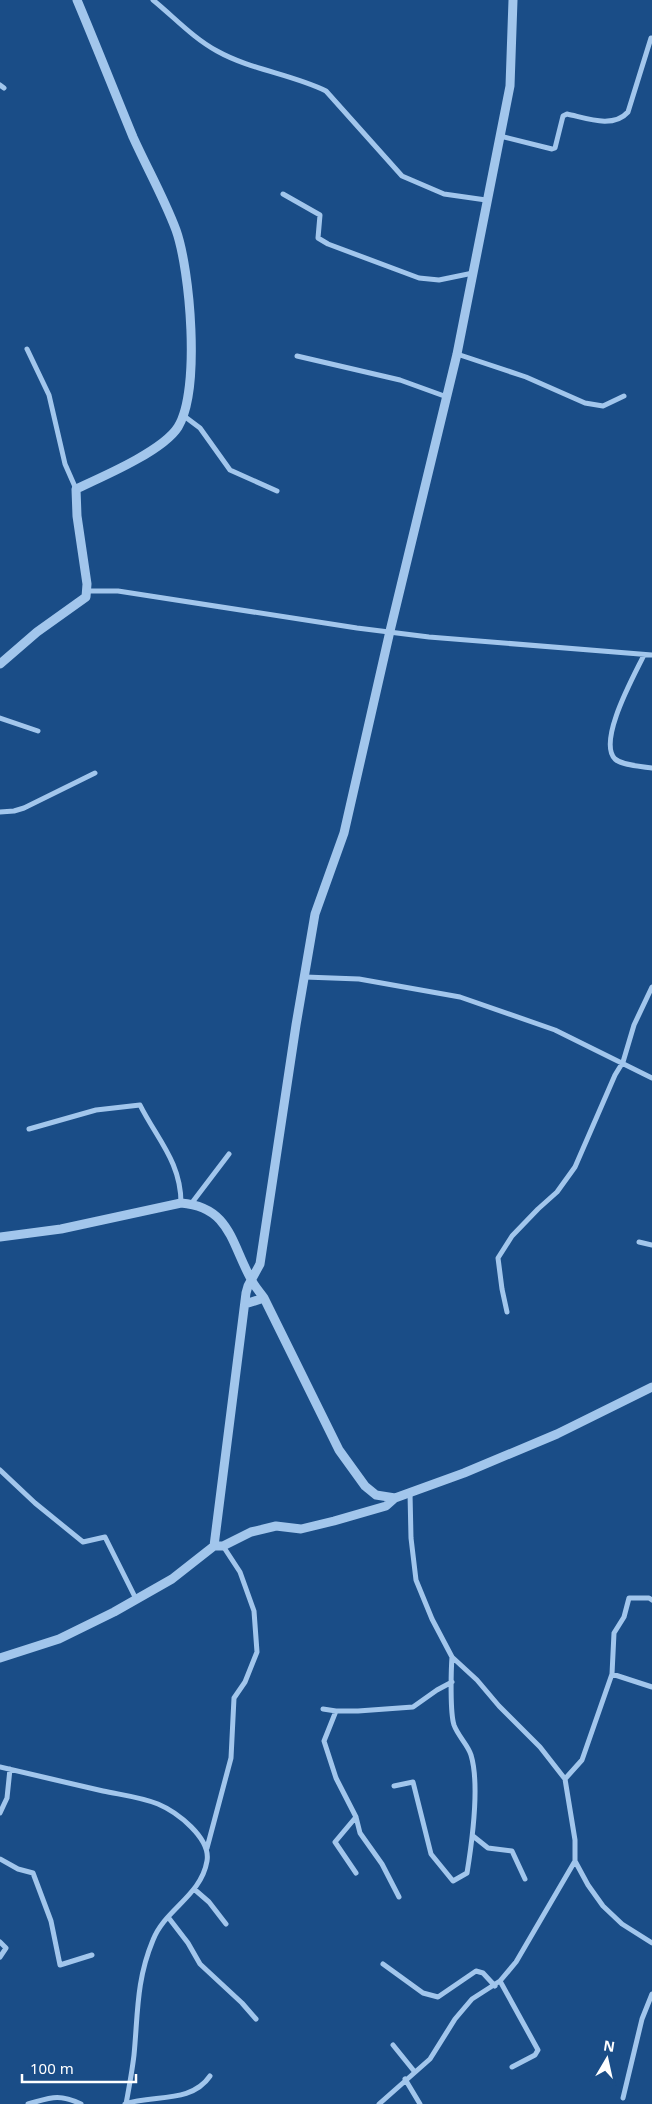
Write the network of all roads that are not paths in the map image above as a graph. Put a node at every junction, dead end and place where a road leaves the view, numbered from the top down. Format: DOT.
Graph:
graph roads {
  1 [pos="77,0"];
  2 [pos="153,0"];
  3 [pos="513,0"];
  4 [pos="651,38"];
  5 [pos="500,136"];
  6 [pos="283,194"];
  7 [pos="486,200"];
  8 [pos="473,273"];
  9 [pos="27,349"];
  10 [pos="457,354"];
  11 [pos="297,356"];
  12 [pos="624,396"];
  13 [pos="447,397"];
  14 [pos="184,416"];
  15 [pos="76,489"];
  16 [pos="277,492"];
  17 [pos="88,591"];
  18 [pos="390,631"];
  19 [pos="644,655"];
  20 [pos="652,655"];
  21 [pos="0,664"];
  22 [pos="0,718"];
  23 [pos="38,731"];
  24 [pos="652,768"];
  25 [pos="95,773"];
  26 [pos="0,812"];
  27 [pos="305,977"];
  28 [pos="652,987"];
  29 [pos="622,1062"];
  30 [pos="652,1078"];
  31 [pos="29,1129"];
  32 [pos="229,1154"];
  33 [pos="181,1203"];
  34 [pos="191,1204"];
  35 [pos="0,1238"];
  36 [pos="639,1242"];
  37 [pos="652,1246"];
  38 [pos="251,1280"];
  39 [pos="264,1298"];
  40 [pos="245,1304"];
  41 [pos="507,1312"];
  42 [pos="652,1386"];
  43 [pos="0,1470"];
  44 [pos="410,1493"];
  45 [pos="395,1498"];
  46 [pos="219,1546"];
  47 [pos="136,1599"];
  48 [pos="652,1600"];
  49 [pos="452,1657"];
  50 [pos="0,1658"];
  51 [pos="612,1674"];
  52 [pos="452,1682"];
  53 [pos="652,1688"];
  54 [pos="322,1709"];
  55 [pos="336,1712"];
  56 [pos="0,1767"];
  57 [pos="10,1769"];
  58 [pos="565,1779"];
  59 [pos="394,1786"];
  60 [pos="0,1813"];
  61 [pos="356,1817"];
  62 [pos="473,1836"];
  63 [pos="207,1848"];
  64 [pos="0,1859"];
  65 [pos="575,1862"];
  66 [pos="356,1873"];
  67 [pos="525,1879"];
  68 [pos="194,1889"];
  69 [pos="399,1898"];
  70 [pos="168,1917"];
  71 [pos="226,1924"];
  72 [pos="0,1942"];
  73 [pos="652,1943"];
  74 [pos="92,1955"];
  75 [pos="0,1957"];
  76 [pos="383,1964"];
  77 [pos="500,1981"];
  78 [pos="495,1986"];
  79 [pos="652,1994"];
  80 [pos="256,2019"];
  81 [pos="393,2044"];
  82 [pos="512,2068"];
  83 [pos="414,2071"];
  84 [pos="210,2076"];
  85 [pos="405,2079"];
  86 [pos="623,2098"];
  87 [pos="28,2104"];
  88 [pos="81,2104"];
  89 [pos="126,2104"];
  90 [pos="379,2104"];
  91 [pos="420,2104"];
  1 -- 14 [label="street"];
  2 -- 7 [label="street"];
  3 -- 5 [label="street"];
  4 -- 5 [label="street"];
  5 -- 7 [label="street"];
  6 -- 8 [label="street"];
  7 -- 8 [label="street"];
  8 -- 10 [label="street"];
  9 -- 15 [label="street"];
  10 -- 12 [label="street"];
  10 -- 13 [label="street"];
  11 -- 13 [label="street"];
  13 -- 18 [label="street"];
  14 -- 15 [label="street"];
  14 -- 16 [label="street"];
  15 -- 17 [label="street"];
  17 -- 18 [label="street"];
  17 -- 21 [label="street"];
  18 -- 19 [label="street"];
  18 -- 27 [label="street"];
  19 -- 20 [label="street"];
  19 -- 24 [label="street"];
  22 -- 23 [label="street"];
  25 -- 26 [label="street"];
  27 -- 29 [label="street"];
  27 -- 38 [label="street"];
  28 -- 29 [label="street"];
  29 -- 30 [label="street"];
  29 -- 41 [label="street"];
  31 -- 33 [label="street"];
  32 -- 34 [label="street"];
  33 -- 34 [label="street"];
  33 -- 35 [label="street"];
  34 -- 38 [label="street"];
  36 -- 37 [label="street"];
  38 -- 39 [label="street"];
  38 -- 40 [label="street"];
  39 -- 40 [label="street"];
  39 -- 45 [label="street"];
  40 -- 46 [label="street"];
  42 -- 44 [label="street"];
  43 -- 47 [label="street"];
  44 -- 45 [label="street"];
  44 -- 49 [label="street"];
  45 -- 46 [label="street"];
  46 -- 47 [label="street"];
  46 -- 63 [label="street"];
  47 -- 50 [label="street"];
  48 -- 51 [label="street"];
  49 -- 52 [label="street"];
  49 -- 58 [label="street"];
  51 -- 53 [label="street"];
  51 -- 58 [label="street"];
  52 -- 55 [label="street"];
  52 -- 62 [label="street"];
  54 -- 55 [label="street"];
  55 -- 61 [label="street"];
  56 -- 57 [label="street"];
  57 -- 60 [label="street"];
  57 -- 63 [label="street"];
  58 -- 65 [label="street"];
  59 -- 62 [label="street"];
  61 -- 66 [label="street"];
  61 -- 69 [label="street"];
  62 -- 67 [label="street"];
  63 -- 68 [label="street"];
  64 -- 74 [label="street"];
  65 -- 73 [label="street"];
  65 -- 77 [label="street"];
  68 -- 70 [label="street"];
  68 -- 71 [label="street"];
  70 -- 80 [label="street"];
  70 -- 89 [label="street"];
  72 -- 75 [label="street"];
  76 -- 78 [label="street"];
  77 -- 78 [label="street"];
  77 -- 82 [label="street"];
  78 -- 83 [label="street"];
  79 -- 86 [label="street"];
  81 -- 83 [label="street"];
  83 -- 85 [label="street"];
  84 -- 89 [label="street"];
  85 -- 90 [label="street"];
  85 -- 91 [label="street"];
  87 -- 88 [label="street"];
}
